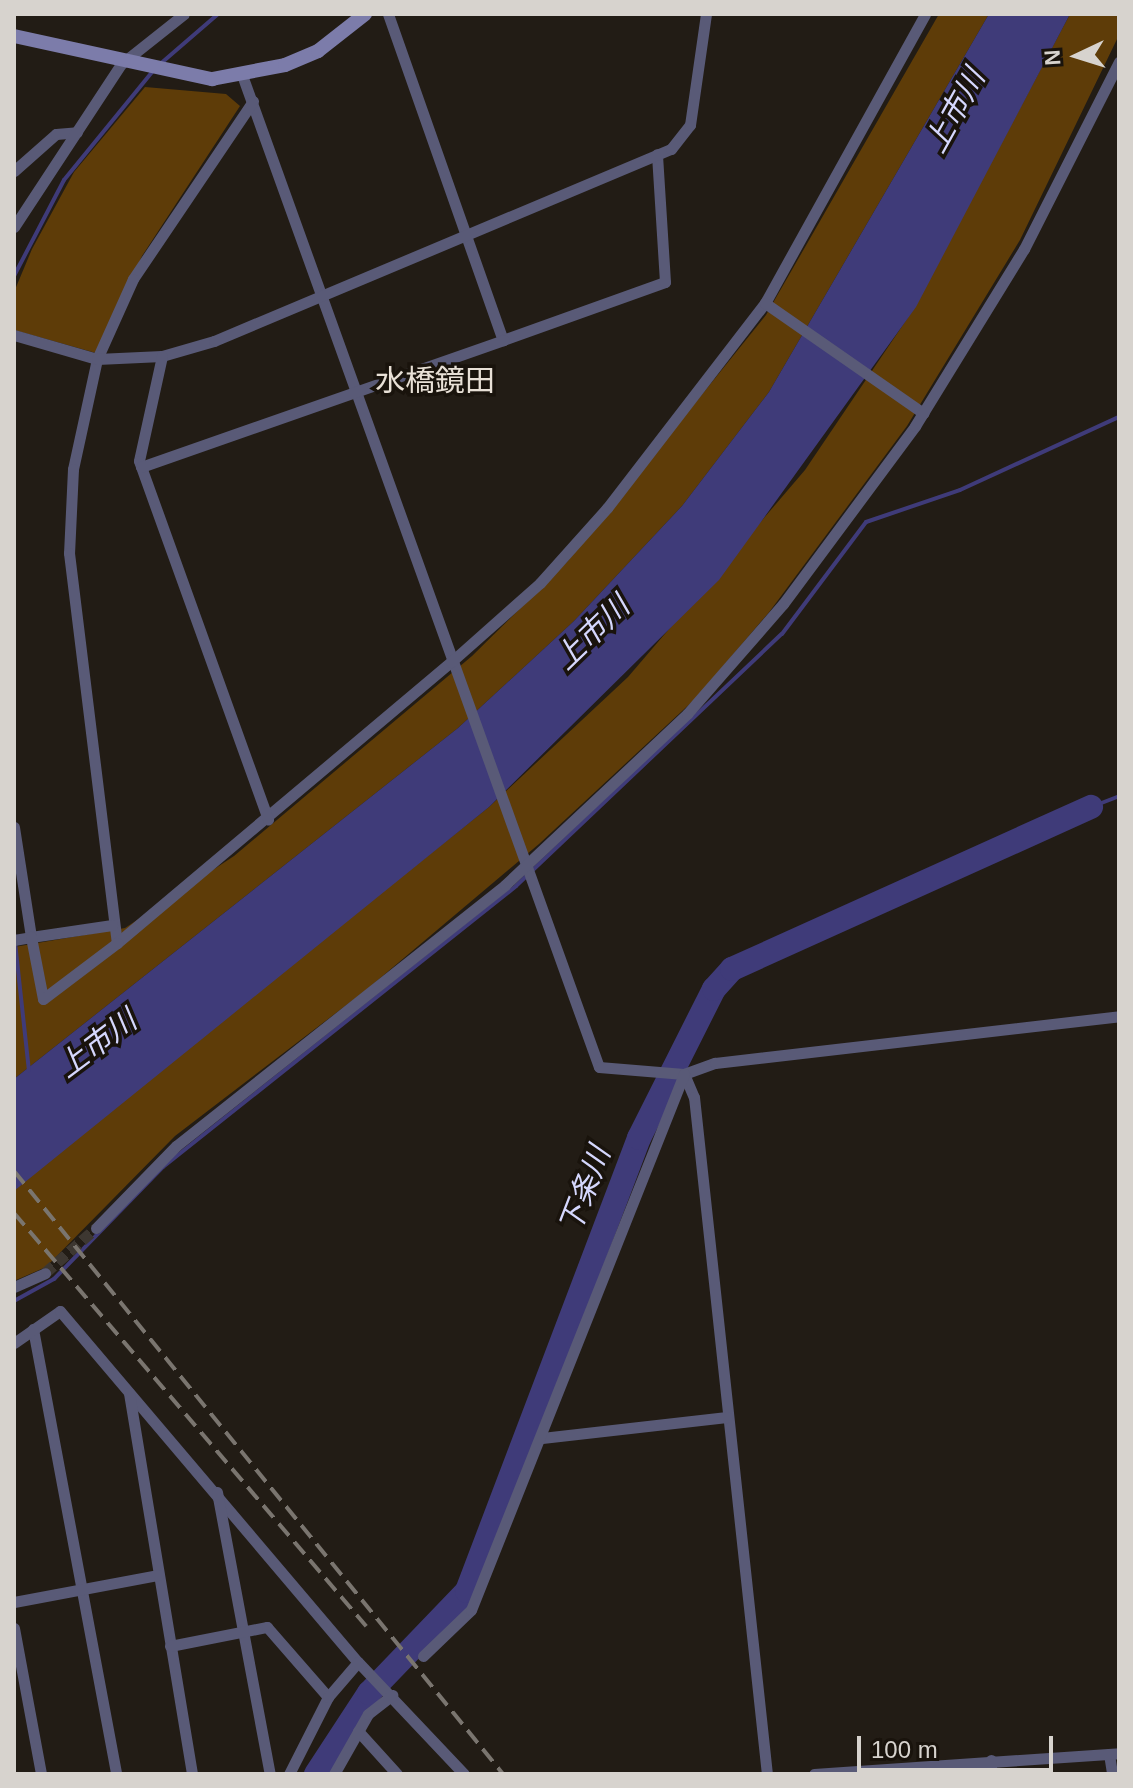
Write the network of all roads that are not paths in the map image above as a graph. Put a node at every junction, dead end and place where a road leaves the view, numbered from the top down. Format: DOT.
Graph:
graph roads {
  1 [pos="184,14"];
  2 [pos="365,14"];
  3 [pos="388,14"];
  4 [pos="706,14"];
  5 [pos="925,14"];
  6 [pos="14,36"];
  7 [pos="1119,62"];
  8 [pos="125,65"];
  9 [pos="242,75"];
  10 [pos="253,101"];
  11 [pos="77,132"];
  12 [pos="657,154"];
  13 [pos="14,171"];
  14 [pos="14,227"];
  15 [pos="468,234"];
  16 [pos="318,296"];
  17 [pos="765,303"];
  18 [pos="14,335"];
  19 [pos="503,340"];
  20 [pos="162,356"];
  21 [pos="97,359"];
  22 [pos="352,390"];
  23 [pos="923,413"];
  24 [pos="141,467"];
  25 [pos="452,666"];
  26 [pos="268,819"];
  27 [pos="14,827"];
  28 [pos="524,867"];
  29 [pos="112,925"];
  30 [pos="31,937"];
  31 [pos="14,940"];
  32 [pos="117,943"];
  33 [pos="1119,1016"];
  34 [pos="684,1074"];
  35 [pos="96,1228"];
  36 [pos="45,1273"];
  37 [pos="14,1287"];
  38 [pos="33,1329"];
  39 [pos="14,1343"];
  40 [pos="129,1392"];
  41 [pos="727,1417"];
  42 [pos="542,1438"];
  43 [pos="216,1490"];
  44 [pos="158,1575"];
  45 [pos="80,1590"];
  46 [pos="14,1602"];
  47 [pos="14,1628"];
  48 [pos="243,1632"];
  49 [pos="170,1646"];
  50 [pos="423,1656"];
  51 [pos="361,1665"];
  52 [pos="388,1692"];
  53 [pos="328,1697"];
  54 [pos="358,1731"];
  55 [pos="1114,1753"];
  56 [pos="991,1760"];
  57 [pos="41,1774"];
  58 [pos="116,1774"];
  59 [pos="192,1774"];
  60 [pos="270,1774"];
  61 [pos="289,1774"];
  62 [pos="334,1774"];
  63 [pos="397,1774"];
  64 [pos="464,1774"];
  65 [pos="767,1774"];
  66 [pos="814,1774"];
  67 [pos="991,1774"];
  68 [pos="1112,1774"];
  1 -- 8 [label="street"];
  2 -- 9 [label="main road"];
  3 -- 15 [label="street"];
  4 -- 12 [label="street"];
  5 -- 17 [label="street"];
  6 -- 8 [label="main road"];
  7 -- 23 [label="street"];
  8 -- 9 [label="main road"];
  8 -- 11 [label="street"];
  9 -- 10 [label="street"];
  10 -- 16 [label="street"];
  10 -- 21 [label="street"];
  11 -- 13 [label="street"];
  11 -- 14 [label="street"];
  12 -- 15 [label="street"];
  12 -- 19 [label="street"];
  15 -- 16 [label="street"];
  15 -- 19 [label="street"];
  16 -- 20 [label="street"];
  16 -- 22 [label="street"];
  17 -- 23 [label="street"];
  17 -- 25 [label="street"];
  18 -- 21 [label="street"];
  19 -- 22 [label="street"];
  20 -- 21 [label="street"];
  20 -- 24 [label="street"];
  21 -- 29 [label="street"];
  22 -- 24 [label="street"];
  22 -- 25 [label="street"];
  23 -- 28 [label="street"];
  24 -- 26 [label="street"];
  25 -- 26 [label="street"];
  25 -- 28 [label="street"];
  26 -- 32 [label="street"];
  27 -- 30 [label="street"];
  28 -- 34 [label="street"];
  28 -- 35 [label="street"];
  29 -- 30 [label="street"];
  29 -- 32 [label="street"];
  30 -- 31 [label="street"];
  30 -- 32 [label="street"];
  33 -- 34 [label="street"];
  34 -- 41 [label="street"];
  34 -- 42 [label="street"];
  36 -- 37 [label="street"];
  38 -- 39 [label="street"];
  38 -- 40 [label="street"];
  38 -- 45 [label="street"];
  40 -- 43 [label="street"];
  40 -- 44 [label="street"];
  41 -- 42 [label="street"];
  41 -- 65 [label="street"];
  42 -- 50 [label="street"];
  43 -- 48 [label="street"];
  43 -- 51 [label="street"];
  44 -- 45 [label="street"];
  44 -- 49 [label="street"];
  45 -- 46 [label="street"];
  45 -- 58 [label="street"];
  47 -- 57 [label="street"];
  48 -- 49 [label="street"];
  48 -- 53 [label="street"];
  48 -- 60 [label="street"];
  49 -- 59 [label="street"];
  51 -- 52 [label="street"];
  51 -- 53 [label="street"];
  52 -- 54 [label="street"];
  52 -- 64 [label="street"];
  53 -- 61 [label="street"];
  54 -- 62 [label="street"];
  54 -- 63 [label="street"];
  55 -- 56 [label="street"];
  55 -- 68 [label="street"];
  56 -- 66 [label="street"];
  56 -- 67 [label="street"];
}
